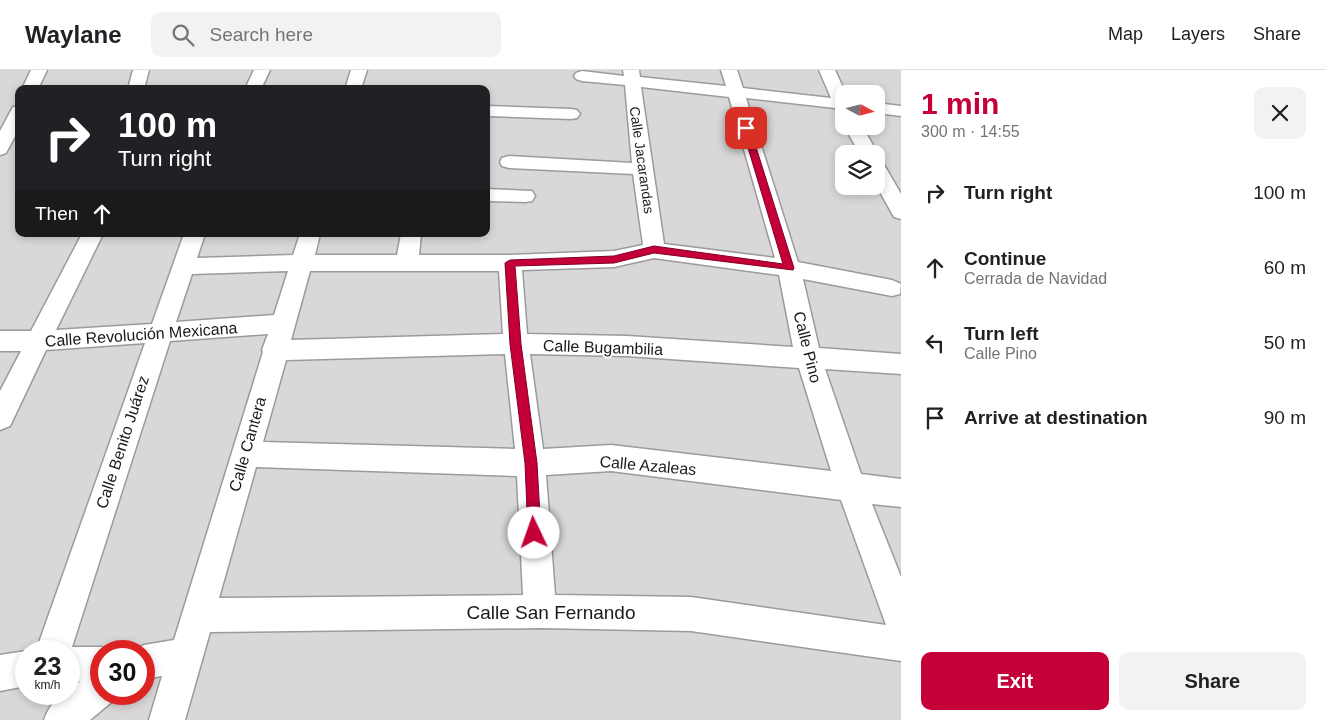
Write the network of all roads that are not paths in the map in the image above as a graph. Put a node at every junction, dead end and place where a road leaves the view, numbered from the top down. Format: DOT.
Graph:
graph roads {
  1 [pos="39,70"];
  2 [pos="141,70"];
  3 [pos="262,70"];
  4 [pos="359,70"];
  5 [pos="729,70"];
  6 [pos="827,70"];
  7 [pos="631,75"];
  8 [pos="582,76"];
  9 [pos="32,85"];
  10 [pos="137,85"];
  11 [pos="255,85"];
  12 [pos="354,85"];
  13 [pos="835,88"];
  14 [pos="736,94"];
  15 [pos="835,105"];
  16 [pos="885,109"];
  17 [pos="901,110"];
  18 [pos="490,111"];
  19 [pos="571,114"];
  20 [pos="15,119"];
  21 [pos="0,149"];
  22 [pos="509,162"];
  23 [pos="642,169"];
  24 [pos="885,183"];
  25 [pos="490,195"];
  26 [pos="525,196"];
  27 [pos="901,212"];
  28 [pos="91,237"];
  29 [pos="193,237"];
  30 [pos="309,237"];
  31 [pos="411,237"];
  32 [pos="654,250"];
  33 [pos="301,263"];
  34 [pos="510,263"];
  35 [pos="407,264"];
  36 [pos="183,266"];
  37 [pos="789,268"];
  38 [pos="892,288"];
  39 [pos="158,334"];
  40 [pos="278,337"];
  41 [pos="0,341"];
  42 [pos="40,341"];
  43 [pos="516,344"];
  44 [pos="808,357"];
  45 [pos="901,364"];
  46 [pos="0,418"];
  47 [pos="244,454"];
  48 [pos="531,463"];
  49 [pos="851,488"];
  50 [pos="901,493"];
  51 [pos="541,611"];
  52 [pos="199,615"];
  53 [pos="901,620"];
  54 [pos="57,640"];
  55 [pos="901,644"];
  56 [pos="186,655"];
  57 [pos="155,660"];
  58 [pos="15,671"];
  59 [pos="0,674"];
  60 [pos="90,696"];
  61 [pos="62,720"];
  62 [pos="167,720"];
  1 -- 9 [label="street"];
  2 -- 10 [label="street"];
  3 -- 11 [label="street"];
  4 -- 12 [label="street"];
  5 -- 14 [label="street, Calle Pino"];
  6 -- 13 [label="street"];
  7 -- 8 [label="street"];
  7 -- 14 [label="street"];
  7 -- 23 [label="street, Calle Jacarandas"];
  14 -- 15 [label="street"];
  14 -- 37 [label="street, Calle Pino"];
  16 -- 17 [label="street"];
  18 -- 19 [label="street"];
  20 -- 21 [label="street"];
  22 -- 23 [label="street"];
  23 -- 32 [label="street, Calle Jacarandas"];
  24 -- 27 [label="street"];
  25 -- 26 [label="street"];
  28 -- 42 [label="street"];
  29 -- 36 [label="street, Calle Benito Juárez"];
  30 -- 33 [label="street, Calle Cantera"];
  31 -- 35 [label="street"];
  32 -- 34 [label="street"];
  32 -- 37 [label="street"];
  33 -- 35 [label="street"];
  33 -- 36 [label="street"];
  33 -- 40 [label="street, Calle Cantera"];
  34 -- 35 [label="street"];
  34 -- 43 [label="street"];
  36 -- 39 [label="street, Calle Benito Juárez"];
  37 -- 38 [label="street"];
  37 -- 44 [label="street, Calle Pino"];
  39 -- 40 [label="street, Calle Revolución Mexicana"];
  39 -- 42 [label="street, Calle Revolución Mexicana"];
  39 -- 54 [label="street, Calle Benito Juárez"];
  40 -- 43 [label="street, Calle Bugambilia"];
  40 -- 47 [label="street, Calle Cantera"];
  41 -- 42 [label="street, Calle Revolución Mexicana"];
  42 -- 46 [label="street"];
  43 -- 44 [label="street, Calle Bugambilia"];
  43 -- 48 [label="street"];
  44 -- 45 [label="street, Calle Bugambilia"];
  44 -- 49 [label="street, Calle Pino"];
  47 -- 48 [label="street, Calle Azaleas"];
  47 -- 52 [label="street, Calle Cantera"];
  48 -- 49 [label="street, Calle Azaleas"];
  48 -- 51 [label="street"];
  49 -- 50 [label="street, Calle Azaleas"];
  49 -- 53 [label="street, Calle Pino"];
  51 -- 52 [label="street, Calle San Fernando"];
  51 -- 55 [label="street, Calle San Fernando"];
  52 -- 56 [label="street, Calle Cantera"];
  56 -- 57 [label="street"];
  56 -- 62 [label="street, Calle Cantera"];
  58 -- 59 [label="street"];
  60 -- 61 [label="street"];
}
